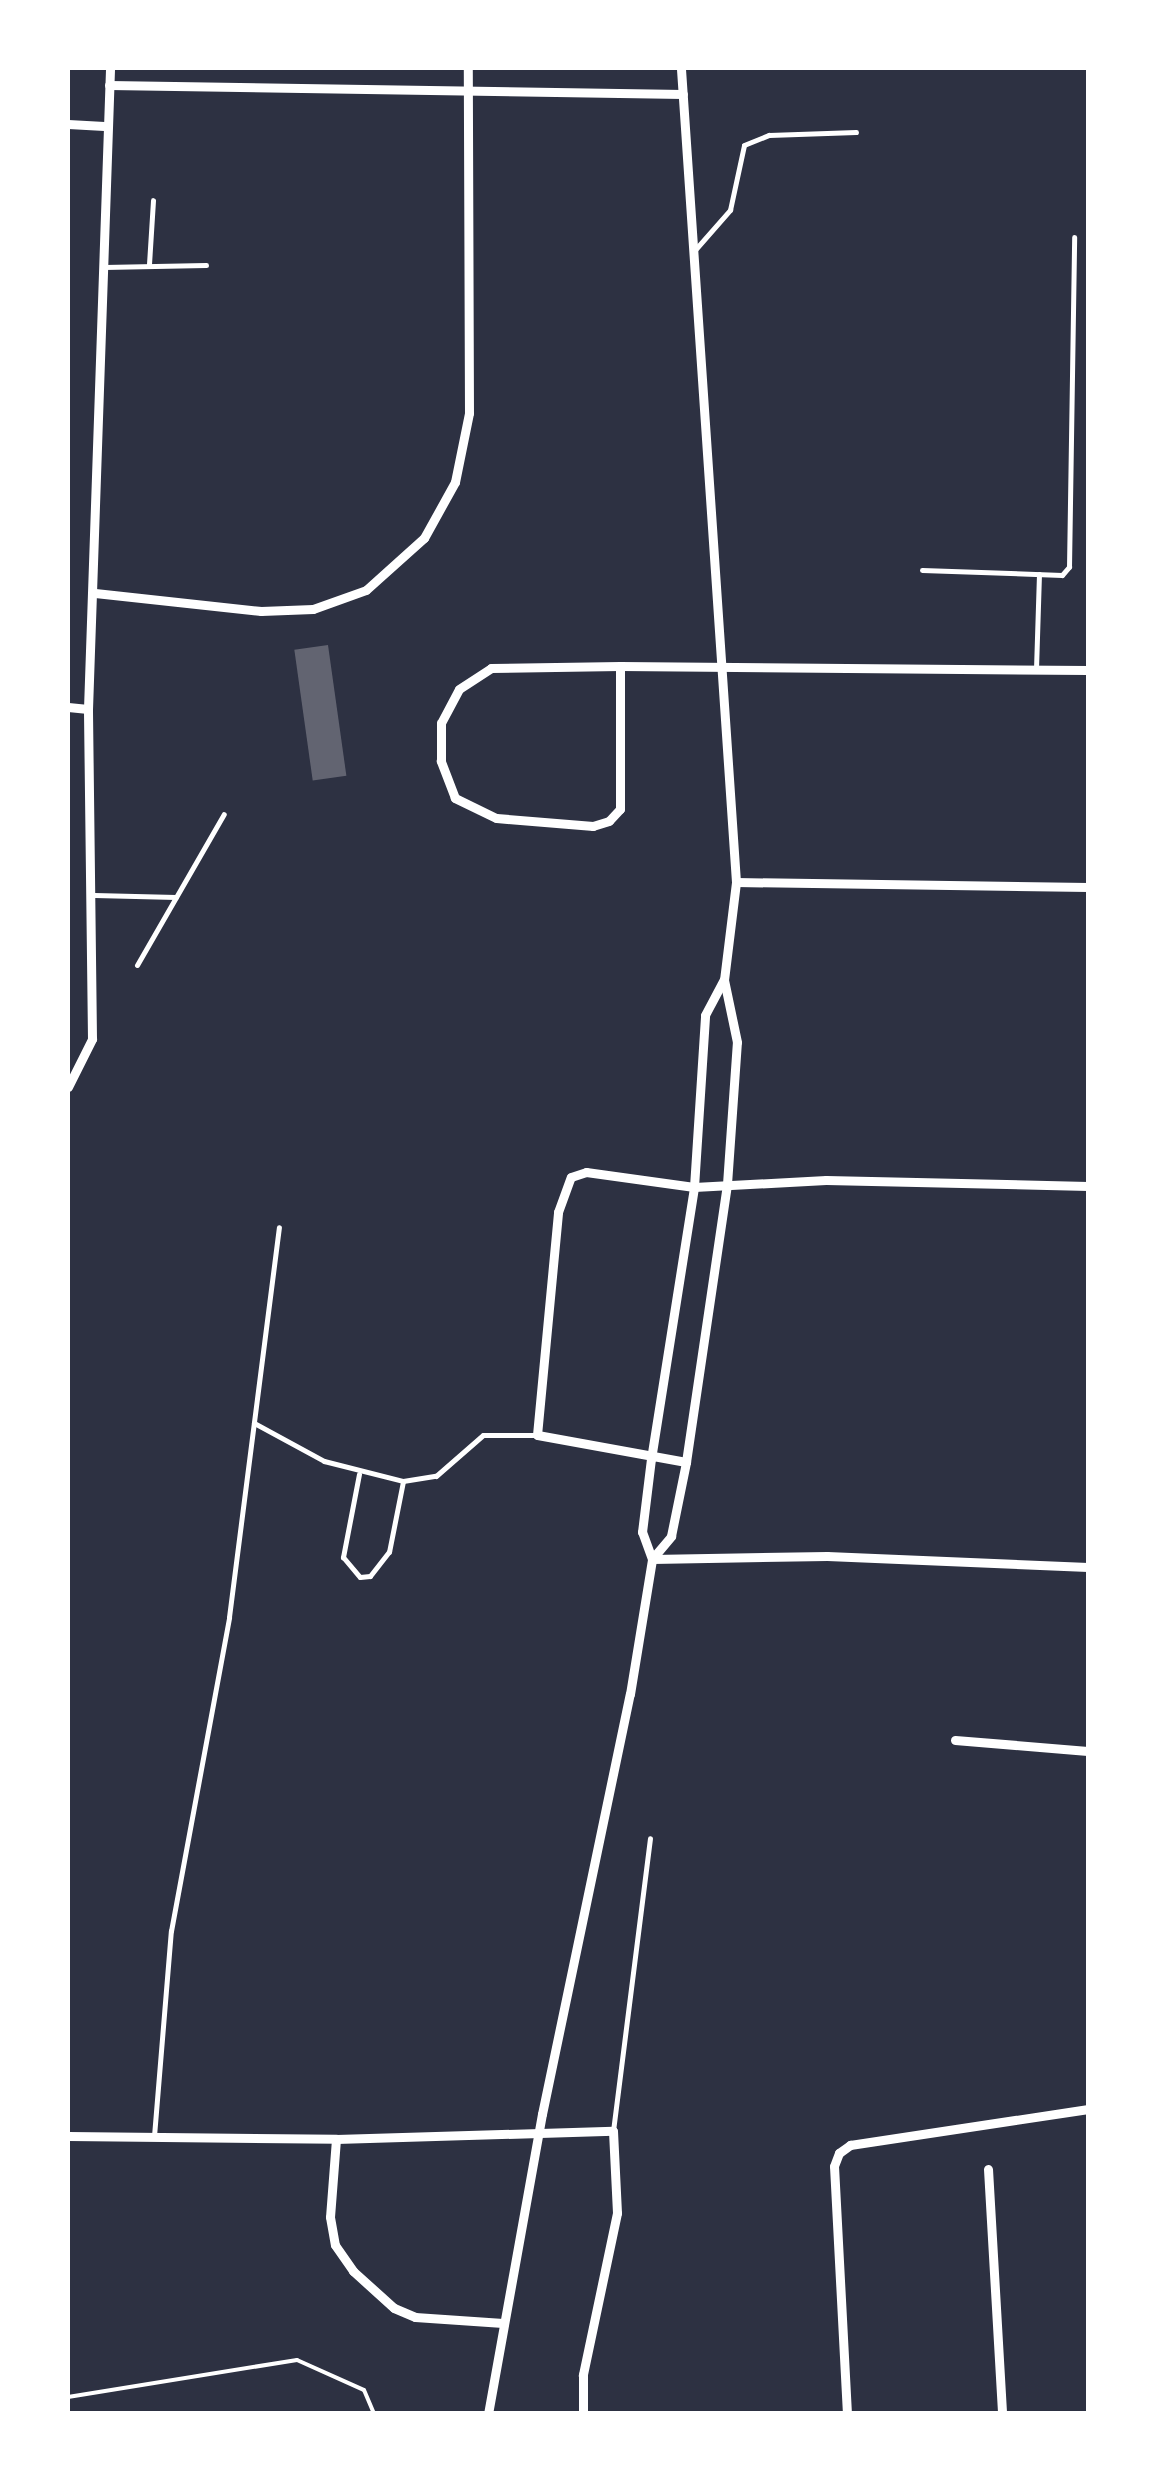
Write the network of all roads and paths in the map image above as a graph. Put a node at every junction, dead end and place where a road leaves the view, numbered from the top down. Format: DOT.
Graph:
graph roads {
  1 [pos="110,68"];
  2 [pos="468,68"];
  3 [pos="681,68"];
  4 [pos="109,86"];
  5 [pos="468,92"];
  6 [pos="683,94"];
  7 [pos="68,124"];
  8 [pos="104,126"];
  9 [pos="856,132"];
  10 [pos="153,200"];
  11 [pos="1074,237"];
  12 [pos="694,252"];
  13 [pos="149,264"];
  14 [pos="206,265"];
  15 [pos="101,267"];
  16 [pos="922,570"];
  17 [pos="1040,574"];
  18 [pos="95,592"];
  19 [pos="620,666"];
  20 [pos="724,668"];
  21 [pos="1036,668"];
  22 [pos="1088,670"];
  23 [pos="68,707"];
  24 [pos="88,708"];
  25 [pos="224,814"];
  26 [pos="736,882"];
  27 [pos="1088,887"];
  28 [pos="94,895"];
  29 [pos="176,898"];
  30 [pos="137,965"];
  31 [pos="724,980"];
  32 [pos="68,1087"];
  33 [pos="727,1184"];
  34 [pos="1088,1186"];
  35 [pos="694,1187"];
  36 [pos="279,1227"];
  37 [pos="254,1423"];
  38 [pos="537,1435"];
  39 [pos="651,1459"];
  40 [pos="686,1462"];
  41 [pos="360,1474"];
  42 [pos="403,1481"];
  43 [pos="652,1558"];
  44 [pos="1088,1567"];
  45 [pos="956,1740"];
  46 [pos="1088,1752"];
  47 [pos="650,1838"];
  48 [pos="1088,2109"];
  49 [pos="613,2130"];
  50 [pos="540,2132"];
  51 [pos="68,2136"];
  52 [pos="154,2136"];
  53 [pos="336,2139"];
  54 [pos="988,2170"];
  55 [pos="503,2323"];
  56 [pos="68,2396"];
  57 [pos="374,2414"];
  58 [pos="488,2414"];
  59 [pos="583,2414"];
  60 [pos="847,2414"];
  61 [pos="1002,2414"];
  1 -- 4 [label="street"];
  2 -- 5 [label="street"];
  3 -- 6 [label="street"];
  4 -- 5 [label="street"];
  4 -- 8 [label="street"];
  5 -- 6 [label="street"];
  5 -- 18 [label="street"];
  6 -- 12 [label="street"];
  7 -- 8 [label="street"];
  8 -- 15 [label="street"];
  9 -- 12 [label="lane"];
  10 -- 13 [label="lane"];
  11 -- 17 [label="lane"];
  12 -- 20 [label="street"];
  13 -- 14 [label="lane"];
  13 -- 15 [label="lane"];
  15 -- 18 [label="street"];
  16 -- 17 [label="lane"];
  17 -- 21 [label="lane"];
  18 -- 24 [label="street"];
  19 -- 19 [label="street"];
  19 -- 20 [label="street"];
  20 -- 21 [label="street"];
  20 -- 26 [label="street"];
  21 -- 22 [label="street"];
  23 -- 24 [label="street"];
  24 -- 28 [label="street"];
  25 -- 29 [label="lane"];
  26 -- 27 [label="street"];
  26 -- 31 [label="street"];
  28 -- 29 [label="lane"];
  28 -- 32 [label="street"];
  29 -- 30 [label="lane"];
  31 -- 33 [label="street"];
  31 -- 35 [label="street"];
  33 -- 34 [label="street"];
  33 -- 35 [label="street"];
  33 -- 40 [label="street"];
  35 -- 38 [label="street"];
  35 -- 39 [label="street"];
  36 -- 37 [label="lane"];
  37 -- 41 [label="lane"];
  37 -- 52 [label="lane"];
  38 -- 39 [label="street"];
  38 -- 42 [label="lane"];
  39 -- 40 [label="street"];
  39 -- 43 [label="street"];
  40 -- 43 [label="street"];
  41 -- 42 [label="lane"];
  41 -- 42 [label="lane"];
  43 -- 44 [label="street"];
  43 -- 50 [label="street"];
  45 -- 46 [label="street"];
  47 -- 49 [label="lane"];
  48 -- 60 [label="street"];
  49 -- 50 [label="street"];
  49 -- 59 [label="street"];
  50 -- 53 [label="street"];
  50 -- 55 [label="street"];
  51 -- 52 [label="street"];
  52 -- 53 [label="street"];
  53 -- 55 [label="street"];
  54 -- 61 [label="street"];
  55 -- 58 [label="street"];
  56 -- 57 [label="path"];
}
